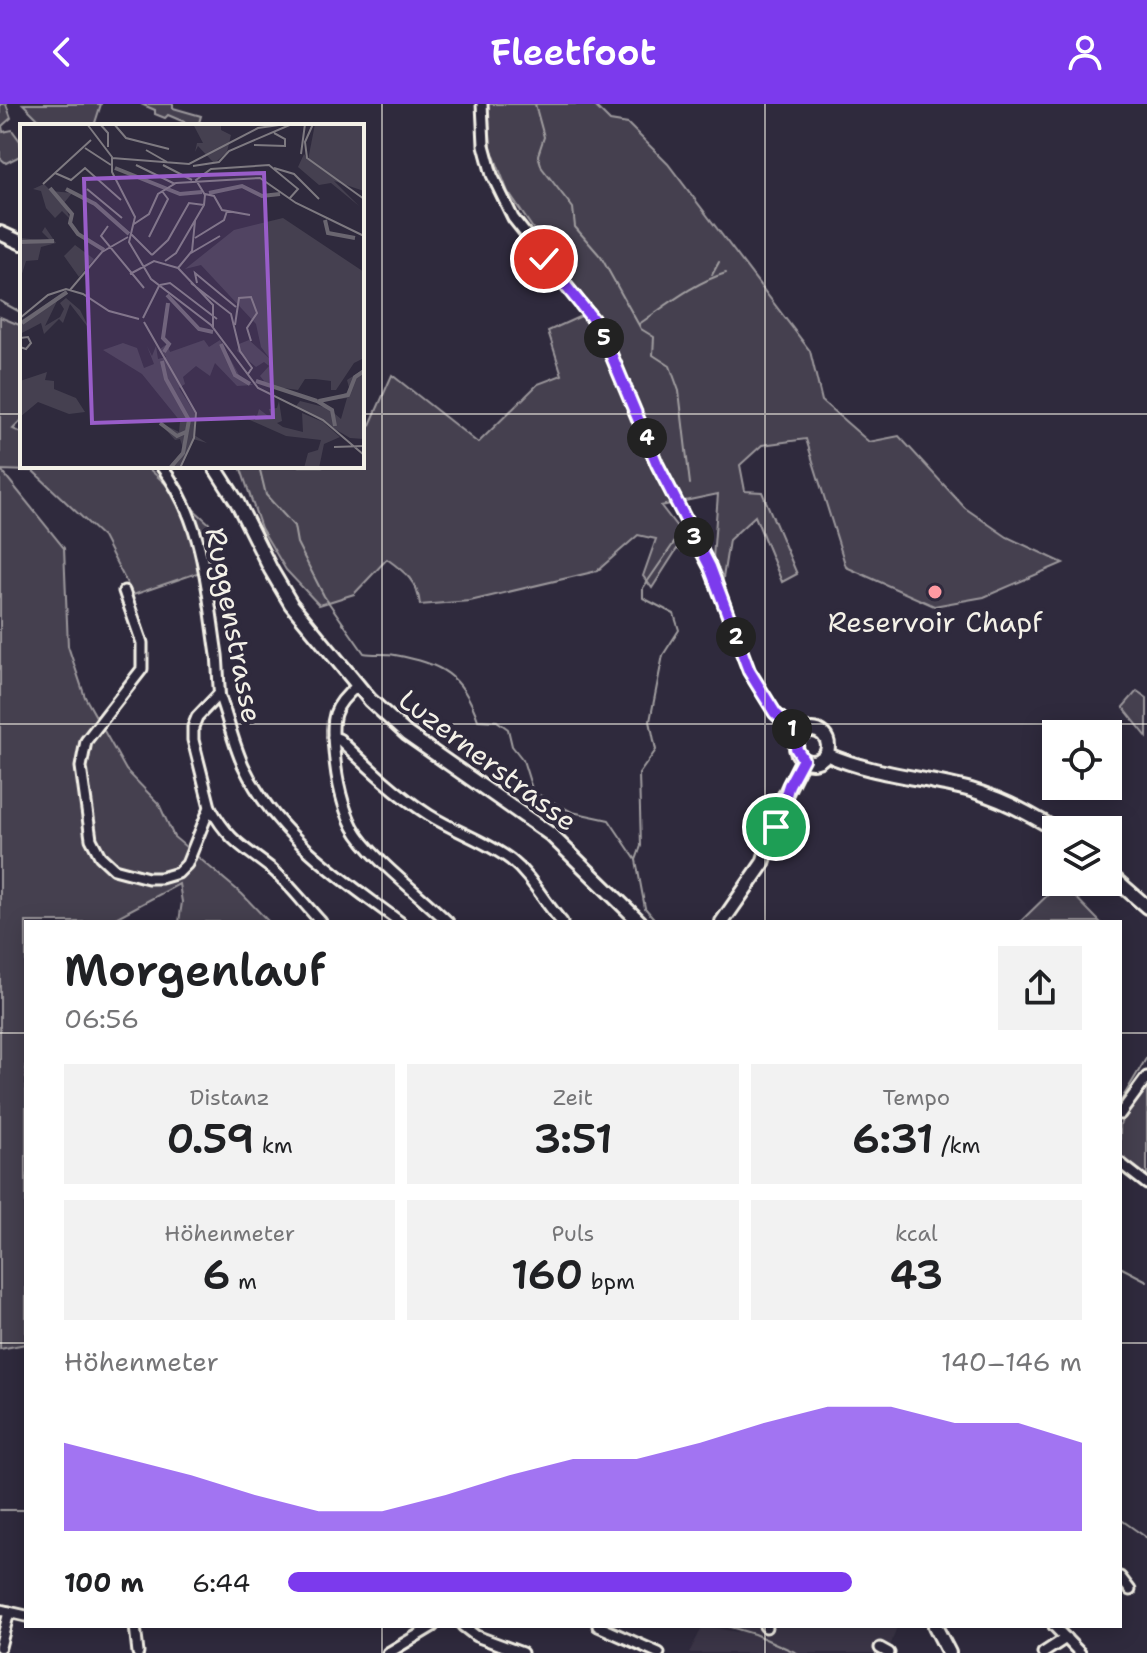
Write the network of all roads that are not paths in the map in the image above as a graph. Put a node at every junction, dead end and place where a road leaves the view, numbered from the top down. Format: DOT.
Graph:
graph roads {
  1 [pos="482,104"];
  2 [pos="0,233"];
  3 [pos="20,242"];
  4 [pos="162,468"];
  5 [pos="215,468"];
  6 [pos="124,591"];
  7 [pos="357,686"];
  8 [pos="218,695"];
  9 [pos="799,736"];
  10 [pos="333,737"];
  11 [pos="826,754"];
  12 [pos="803,759"];
  13 [pos="210,807"];
  14 [pos="1042,823"];
  15 [pos="1122,885"];
  16 [pos="1147,907"];
  17 [pos="319,920"];
  18 [pos="397,920"];
  19 [pos="446,920"];
  20 [pos="560,920"];
  21 [pos="638,920"];
  22 [pos="723,920"];
  23 [pos="1147,1077"];
  24 [pos="1122,1111"];
  25 [pos="1122,1165"];
  26 [pos="1147,1184"];
  27 [pos="1122,1580"];
  28 [pos="1130,1590"];
  29 [pos="4,1611"];
  30 [pos="24,1616"];
  31 [pos="135,1628"];
  32 [pos="430,1628"];
  33 [pos="466,1628"];
  34 [pos="603,1628"];
  35 [pos="936,1628"];
  36 [pos="1056,1628"];
  37 [pos="1066,1638"];
  38 [pos="0,1647"];
  39 [pos="138,1653"];
  40 [pos="388,1653"];
  41 [pos="522,1653"];
  42 [pos="659,1653"];
  43 [pos="949,1653"];
  44 [pos="1043,1653"];
  45 [pos="1080,1653"];
  1 -- 9 [label="street"];
  2 -- 3 [label="main road"];
  4 -- 8 [label="street, Ruggenstrasse"];
  5 -- 7 [label="main road, Luzernerstrasse"];
  6 -- 13 [label="street"];
  7 -- 10 [label="street"];
  7 -- 21 [label="main road, Luzernerstrasse"];
  8 -- 13 [label="street"];
  8 -- 18 [label="street, Ruggenstrasse"];
  9 -- 11 [label="main road"];
  9 -- 12 [label="main road"];
  10 -- 19 [label="street"];
  10 -- 20 [label="street"];
  11 -- 12 [label="main road"];
  11 -- 14 [label="main road"];
  12 -- 22 [label="main road"];
  13 -- 17 [label="street"];
  15 -- 16 [label="main road"];
  23 -- 24 [label="street"];
  25 -- 26 [label="street"];
  27 -- 28 [label="street"];
  29 -- 30 [label="street"];
  29 -- 38 [label="street"];
  31 -- 39 [label="street"];
  32 -- 40 [label="street"];
  33 -- 41 [label="street"];
  34 -- 42 [label="street"];
  35 -- 43 [label="main road"];
  36 -- 37 [label="street"];
  37 -- 44 [label="street"];
  37 -- 45 [label="street"];
}
